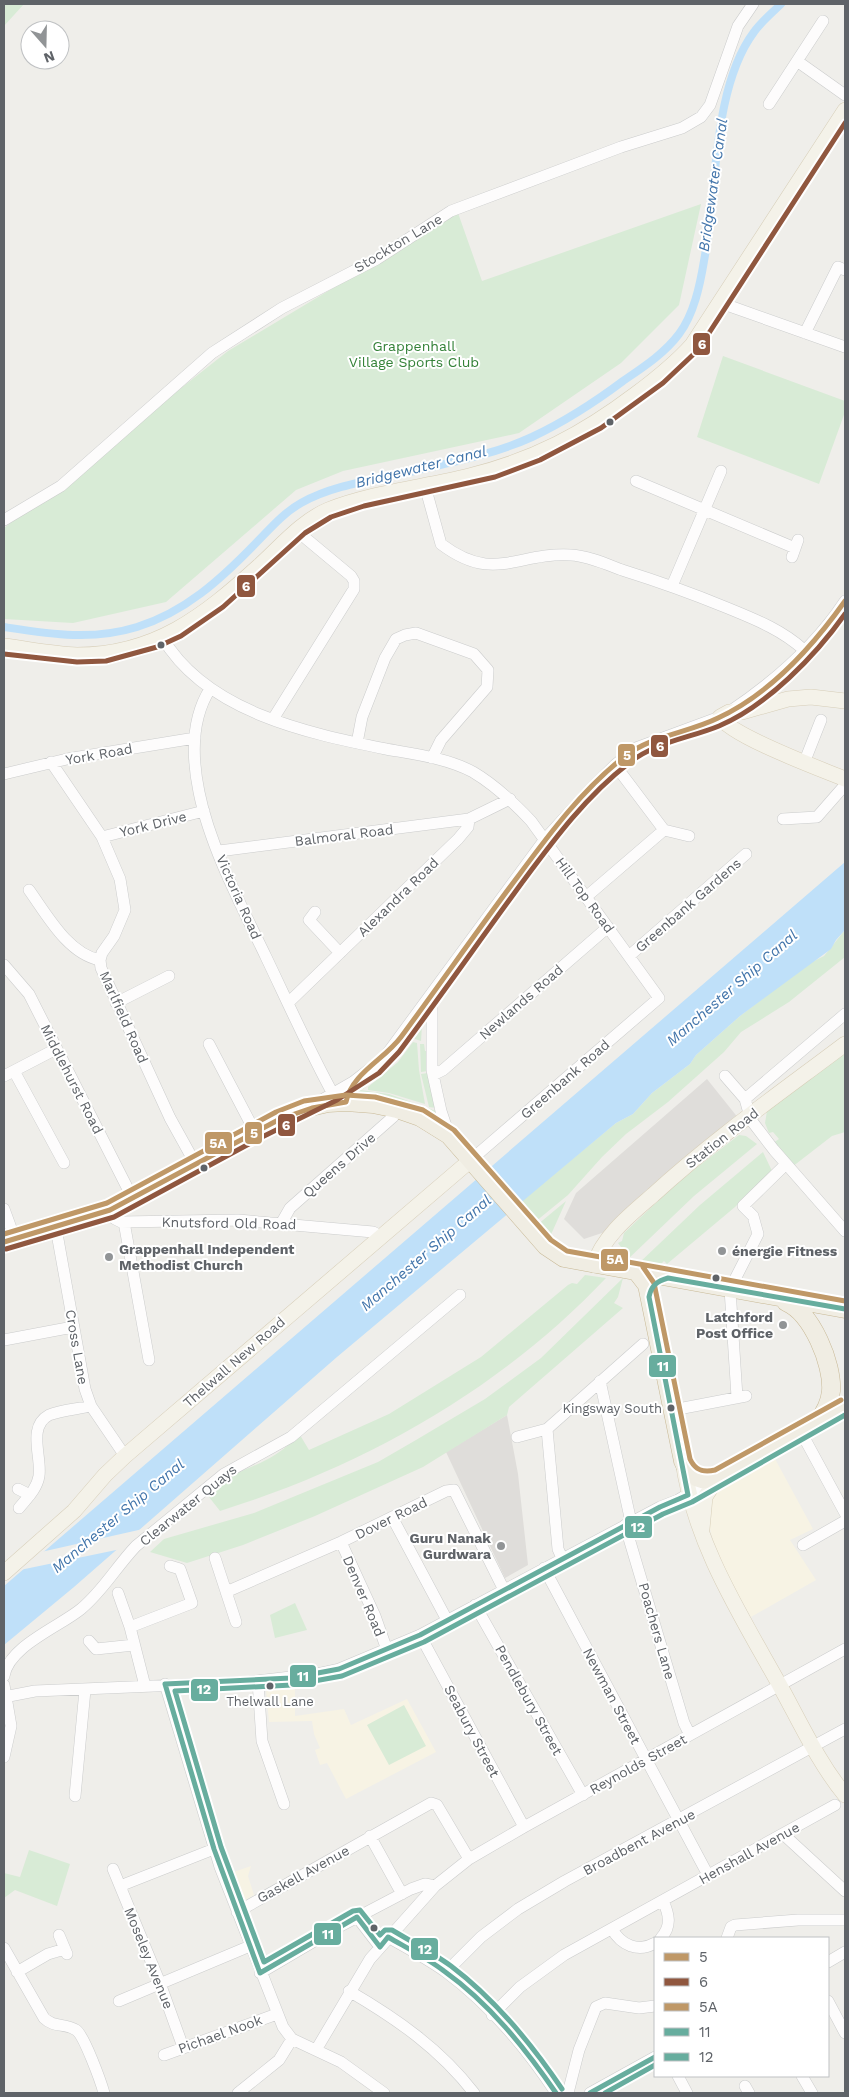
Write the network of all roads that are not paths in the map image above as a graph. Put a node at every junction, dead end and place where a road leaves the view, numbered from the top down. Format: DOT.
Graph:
graph roads {
  1 [pos="753,4"];
  2 [pos="823,21"];
  3 [pos="797,62"];
  4 [pos="845,95"];
  5 [pos="769,104"];
  6 [pos="845,110"];
  7 [pos="845,270"];
  8 [pos="721,303"];
  9 [pos="805,333"];
  10 [pos="845,347"];
  11 [pos="722,471"];
  12 [pos="636,481"];
  13 [pos="425,486"];
  14 [pos="704,510"];
  15 [pos="4,520"];
  16 [pos="297,532"];
  17 [pos="795,548"];
  18 [pos="672,586"];
  19 [pos="845,601"];
  20 [pos="162,638"];
  21 [pos="4,646"];
  22 [pos="804,650"];
  23 [pos="210,689"];
  24 [pos="845,700"];
  25 [pos="725,715"];
  26 [pos="273,719"];
  27 [pos="820,720"];
  28 [pos="195,738"];
  29 [pos="357,743"];
  30 [pos="432,758"];
  31 [pos="51,762"];
  32 [pos="804,763"];
  33 [pos="615,765"];
  34 [pos="4,774"];
  35 [pos="845,779"];
  36 [pos="845,785"];
  37 [pos="510,799"];
  38 [pos="204,811"];
  39 [pos="469,819"];
  40 [pos="783,819"];
  41 [pos="664,830"];
  42 [pos="690,836"];
  43 [pos="102,837"];
  44 [pos="545,839"];
  45 [pos="218,851"];
  46 [pos="746,854"];
  47 [pos="29,890"];
  48 [pos="586,897"];
  49 [pos="315,912"];
  50 [pos="608,927"];
  51 [pos="340,953"];
  52 [pos="630,956"];
  53 [pos="100,960"];
  54 [pos="4,965"];
  55 [pos="169,976"];
  56 [pos="659,998"];
  57 [pos="429,999"];
  58 [pos="116,1003"];
  59 [pos="288,1003"];
  60 [pos="845,1014"];
  61 [pos="209,1043"];
  62 [pos="845,1044"];
  63 [pos="56,1049"];
  64 [pos="790,1061"];
  65 [pos="9,1073"];
  66 [pos="433,1074"];
  67 [pos="725,1076"];
  68 [pos="802,1077"];
  69 [pos="340,1098"];
  70 [pos="745,1099"];
  71 [pos="397,1109"];
  72 [pos="749,1116"];
  73 [pos="255,1132"];
  74 [pos="449,1135"];
  75 [pos="64,1163"];
  76 [pos="786,1164"];
  77 [pos="196,1165"];
  78 [pos="476,1165"];
  79 [pos="133,1199"];
  80 [pos="4,1209"];
  81 [pos="110,1210"];
  82 [pos="124,1222"];
  83 [pos="282,1222"];
  84 [pos="56,1228"];
  85 [pos="845,1231"];
  86 [pos="381,1236"];
  87 [pos="9,1241"];
  88 [pos="602,1266"];
  89 [pos="637,1272"];
  90 [pos="668,1278"];
  91 [pos="730,1290"];
  92 [pos="460,1295"];
  93 [pos="649,1297"];
  94 [pos="776,1298"];
  95 [pos="845,1309"];
  96 [pos="73,1327"];
  97 [pos="4,1340"];
  98 [pos="643,1344"];
  99 [pos="150,1360"];
  100 [pos="600,1381"];
  101 [pos="90,1406"];
  102 [pos="845,1407"];
  103 [pos="673,1410"];
  104 [pos="817,1423"];
  105 [pos="547,1429"];
  106 [pos="800,1432"];
  107 [pos="517,1437"];
  108 [pos="125,1456"];
  109 [pos="683,1462"];
  110 [pos="718,1477"];
  111 [pos="18,1489"];
  112 [pos="687,1489"];
  113 [pos="30,1495"];
  114 [pos="19,1508"];
  115 [pos="845,1513"];
  116 [pos="392,1517"];
  117 [pos="845,1521"];
  118 [pos="628,1524"];
  119 [pos="703,1535"];
  120 [pos="341,1542"];
  121 [pos="803,1545"];
  122 [pos="215,1558"];
  123 [pos="562,1558"];
  124 [pos="170,1566"];
  125 [pos="544,1568"];
  126 [pos="4,1573"];
  127 [pos="504,1590"];
  128 [pos="226,1592"];
  129 [pos="116,1600"];
  130 [pos="475,1605"];
  131 [pos="447,1620"];
  132 [pos="236,1622"];
  133 [pos="130,1627"];
  134 [pos="420,1635"];
  135 [pos="89,1641"];
  136 [pos="134,1645"];
  137 [pos="845,1649"];
  138 [pos="387,1650"];
  139 [pos="4,1676"];
  140 [pos="258,1681"];
  141 [pos="165,1684"];
  142 [pos="4,1685"];
  143 [pos="780,1685"];
  144 [pos="145,1686"];
  145 [pos="85,1690"];
  146 [pos="5,1697"];
  147 [pos="845,1729"];
  148 [pos="690,1735"];
  149 [pos="813,1747"];
  150 [pos="4,1757"];
  151 [pos="645,1760"];
  152 [pos="583,1794"];
  153 [pos="75,1796"];
  154 [pos="840,1800"];
  155 [pos="285,1803"];
  156 [pos="679,1821"];
  157 [pos="524,1827"];
  158 [pos="783,1834"];
  159 [pos="370,1836"];
  160 [pos="214,1849"];
  161 [pos="468,1860"];
  162 [pos="113,1869"];
  163 [pos="708,1875"];
  164 [pos="120,1886"];
  165 [pos="434,1886"];
  166 [pos="845,1891"];
  167 [pos="402,1894"];
  168 [pos="663,1901"];
  169 [pos="237,1912"];
  170 [pos="357,1918"];
  171 [pos="845,1920"];
  172 [pos="612,1929"];
  173 [pos="59,1935"];
  174 [pos="388,1937"];
  175 [pos="662,1937"];
  176 [pos="727,1937"];
  177 [pos="654,1943"];
  178 [pos="250,1946"];
  179 [pos="380,1947"];
  180 [pos="4,1948"];
  181 [pos="845,1952"];
  182 [pos="829,1961"];
  183 [pos="18,1972"];
  184 [pos="446,1972"];
  185 [pos="260,1973"];
  186 [pos="160,1983"];
  187 [pos="349,1991"];
  188 [pos="119,2001"];
  189 [pos="829,2003"];
  190 [pos="654,2006"];
  191 [pos="277,2014"];
  192 [pos="492,2014"];
  193 [pos="845,2030"];
  194 [pos="292,2039"];
  195 [pos="183,2047"];
  196 [pos="316,2050"];
  197 [pos="164,2054"];
  198 [pos="654,2058"];
  199 [pos="679,2077"];
  200 [pos="803,2077"];
  201 [pos="104,2093"];
  202 [pos="238,2093"];
  203 [pos="384,2093"];
  204 [pos="474,2093"];
  205 [pos="556,2093"];
  206 [pos="568,2093"];
  207 [pos="590,2093"];
  208 [pos="687,2093"];
  209 [pos="812,2093"];
  1 -- 15 [label="street, Stockton Lane"];
  2 -- 3 [label="street"];
  3 -- 4 [label="street"];
  3 -- 5 [label="street"];
  6 -- 8 [label="main road"];
  7 -- 9 [label="street"];
  8 -- 9 [label="street"];
  8 -- 13 [label="main road"];
  9 -- 10 [label="street"];
  11 -- 14 [label="street"];
  12 -- 14 [label="street"];
  13 -- 16 [label="main road"];
  13 -- 18 [label="street"];
  14 -- 17 [label="street"];
  14 -- 18 [label="street"];
  16 -- 20 [label="main road"];
  16 -- 26 [label="street"];
  18 -- 22 [label="street"];
  19 -- 22 [label="street"];
  20 -- 21 [label="main road"];
  20 -- 23 [label="street, Hill Top Road"];
  22 -- 25 [label="street"];
  23 -- 26 [label="street, Hill Top Road"];
  23 -- 28 [label="street, Victoria Road"];
  24 -- 25 [label="main road"];
  25 -- 32 [label="main road"];
  25 -- 33 [label="street"];
  26 -- 29 [label="street, Hill Top Road"];
  27 -- 32 [label="street"];
  28 -- 31 [label="street, York Road"];
  28 -- 38 [label="street, Victoria Road"];
  29 -- 30 [label="street, Hill Top Road"];
  29 -- 30 [label="street"];
  30 -- 37 [label="street, Hill Top Road"];
  31 -- 34 [label="street, York Road"];
  31 -- 43 [label="street, York Drive"];
  32 -- 35 [label="main road"];
  33 -- 41 [label="street"];
  33 -- 44 [label="street"];
  36 -- 40 [label="street"];
  37 -- 39 [label="street"];
  37 -- 44 [label="street, Hill Top Road"];
  38 -- 43 [label="street, York Drive"];
  38 -- 45 [label="street, Victoria Road"];
  39 -- 45 [label="street, Balmoral Road"];
  39 -- 51 [label="street, Alexandra Road"];
  41 -- 42 [label="street"];
  41 -- 48 [label="street"];
  43 -- 53 [label="street"];
  44 -- 48 [label="street, Hill Top Road"];
  44 -- 57 [label="street"];
  45 -- 59 [label="street, Victoria Road"];
  46 -- 52 [label="street, Greenbank Gardens"];
  47 -- 53 [label="street, Marlfield Road"];
  48 -- 50 [label="street, Hill Top Road"];
  49 -- 51 [label="street"];
  50 -- 52 [label="street, Hill Top Road"];
  50 -- 66 [label="street, Newlands Road"];
  51 -- 59 [label="street, Alexandra Road"];
  52 -- 56 [label="street, Hill Top Road"];
  53 -- 58 [label="street, Marlfield Road"];
  54 -- 63 [label="street, Middlehurst Road"];
  55 -- 58 [label="street"];
  56 -- 78 [label="street, Greenbank Road"];
  57 -- 66 [label="street"];
  57 -- 69 [label="street"];
  58 -- 77 [label="street, Marlfield Road"];
  59 -- 69 [label="street, Victoria Road"];
  60 -- 64 [label="street"];
  61 -- 73 [label="street"];
  62 -- 68 [label="main road, Station Road"];
  63 -- 65 [label="street"];
  63 -- 79 [label="street, Middlehurst Road"];
  64 -- 68 [label="street"];
  64 -- 70 [label="street"];
  65 -- 75 [label="street"];
  66 -- 74 [label="street"];
  67 -- 70 [label="street"];
  68 -- 72 [label="main road, Station Road"];
  69 -- 71 [label="highway"];
  69 -- 73 [label="highway"];
  70 -- 72 [label="street"];
  71 -- 74 [label="highway"];
  71 -- 83 [label="street, Queens Drive"];
  72 -- 76 [label="street"];
  72 -- 88 [label="main road, Station Road"];
  73 -- 77 [label="highway"];
  74 -- 78 [label="highway"];
  76 -- 85 [label="street"];
  76 -- 91 [label="street"];
  77 -- 79 [label="highway"];
  78 -- 86 [label="main road, Thelwall New Road"];
  78 -- 88 [label="highway"];
  79 -- 81 [label="highway"];
  80 -- 87 [label="street"];
  81 -- 82 [label="street"];
  81 -- 84 [label="highway"];
  82 -- 83 [label="street, Knutsford Old Road"];
  82 -- 99 [label="street"];
  83 -- 86 [label="street, Knutsford Old Road"];
  84 -- 87 [label="highway"];
  84 -- 96 [label="street, Cross Lane"];
  86 -- 108 [label="main road, Thelwall New Road"];
  88 -- 89 [label="highway"];
  89 -- 90 [label="highway"];
  89 -- 93 [label="highway"];
  90 -- 91 [label="highway"];
  90 -- 93 [label="highway"];
  91 -- 94 [label="highway"];
  91 -- 103 [label="street"];
  92 -- 139 [label="street, Clearwater Quays"];
  93 -- 103 [label="highway"];
  94 -- 95 [label="highway"];
  94 -- 104 [label="highway"];
  96 -- 97 [label="street"];
  96 -- 101 [label="street, Cross Lane"];
  98 -- 100 [label="street"];
  100 -- 105 [label="street"];
  100 -- 118 [label="street, Poachers Lane"];
  101 -- 108 [label="street, Cross Lane"];
  101 -- 113 [label="street"];
  102 -- 104 [label="highway"];
  103 -- 109 [label="highway"];
  104 -- 106 [label="highway"];
  105 -- 107 [label="street"];
  105 -- 123 [label="street"];
  106 -- 110 [label="highway"];
  106 -- 115 [label="street"];
  108 -- 126 [label="main road, Thelwall New Road"];
  109 -- 110 [label="highway"];
  109 -- 112 [label="main road"];
  110 -- 112 [label="street"];
  110 -- 119 [label="main road"];
  111 -- 113 [label="street"];
  112 -- 118 [label="street"];
  112 -- 119 [label="main road"];
  113 -- 114 [label="street"];
  116 -- 120 [label="street, Dover Road"];
  116 -- 127 [label="street, Dover Road"];
  116 -- 131 [label="street"];
  117 -- 121 [label="street"];
  118 -- 123 [label="street"];
  118 -- 148 [label="street, Poachers Lane"];
  119 -- 143 [label="main road"];
  120 -- 128 [label="street, Dover Road"];
  120 -- 138 [label="street, Denver Road"];
  122 -- 128 [label="street"];
  123 -- 125 [label="street"];
  124 -- 133 [label="street"];
  125 -- 127 [label="street"];
  125 -- 151 [label="street, Newman Street"];
  127 -- 130 [label="street"];
  128 -- 132 [label="street"];
  129 -- 133 [label="street"];
  130 -- 131 [label="street"];
  130 -- 152 [label="street, Pendlebury Street"];
  131 -- 134 [label="street"];
  133 -- 136 [label="street"];
  134 -- 138 [label="street"];
  134 -- 157 [label="street, Seabury Street"];
  135 -- 136 [label="street"];
  136 -- 144 [label="street"];
  137 -- 143 [label="street, Reynolds Street"];
  138 -- 140 [label="street"];
  140 -- 141 [label="street"];
  140 -- 155 [label="street"];
  141 -- 144 [label="street"];
  141 -- 160 [label="street"];
  142 -- 146 [label="street"];
  143 -- 148 [label="street, Reynolds Street"];
  143 -- 149 [label="main road"];
  144 -- 145 [label="street"];
  145 -- 146 [label="street"];
  145 -- 153 [label="street"];
  146 -- 150 [label="street"];
  147 -- 149 [label="street, Broadbent Avenue"];
  148 -- 151 [label="street, Reynolds Street"];
  149 -- 154 [label="main road"];
  149 -- 156 [label="street, Broadbent Avenue"];
  151 -- 152 [label="street, Reynolds Street"];
  151 -- 156 [label="street, Newman Street"];
  152 -- 157 [label="street, Reynolds Street"];
  154 -- 158 [label="street, Henshall Avenue"];
  156 -- 163 [label="street, Newman Street"];
  156 -- 184 [label="street, Broadbent Avenue"];
  157 -- 161 [label="street, Reynolds Street"];
  158 -- 163 [label="street, Henshall Avenue"];
  158 -- 166 [label="street"];
  159 -- 161 [label="street, Gaskell Avenue"];
  159 -- 167 [label="street"];
  159 -- 169 [label="street, Gaskell Avenue"];
  160 -- 164 [label="street"];
  160 -- 169 [label="street"];
  161 -- 165 [label="street, Reynolds Street"];
  162 -- 164 [label="street, Moseley Avenue"];
  163 -- 168 [label="street, Henshall Avenue"];
  164 -- 186 [label="street, Moseley Avenue"];
  165 -- 167 [label="street, Reynolds Street"];
  165 -- 174 [label="street, Reynolds Street"];
  167 -- 170 [label="street, Reynolds Street"];
  168 -- 172 [label="street, Henshall Avenue"];
  168 -- 175 [label="street"];
  169 -- 178 [label="street"];
  170 -- 179 [label="street"];
  170 -- 185 [label="street, Reynolds Street"];
  171 -- 176 [label="street"];
  172 -- 177 [label="street"];
  172 -- 192 [label="street, Henshall Avenue"];
  173 -- 183 [label="street"];
  174 -- 179 [label="street, Reynolds Street"];
  174 -- 184 [label="street"];
  178 -- 185 [label="street"];
  178 -- 186 [label="street"];
  179 -- 187 [label="street, Reynolds Street"];
  180 -- 183 [label="street"];
  181 -- 182 [label="street"];
  183 -- 201 [label="street"];
  184 -- 192 [label="street"];
  185 -- 191 [label="street"];
  186 -- 188 [label="street"];
  186 -- 195 [label="street, Moseley Avenue"];
  187 -- 196 [label="street, Reynolds Street"];
  187 -- 204 [label="street"];
  189 -- 193 [label="street"];
  190 -- 206 [label="street"];
  191 -- 194 [label="street"];
  191 -- 195 [label="street, Pichael Nook"];
  192 -- 205 [label="street"];
  194 -- 196 [label="street"];
  194 -- 202 [label="street"];
  195 -- 197 [label="street, Pichael Nook"];
  196 -- 203 [label="street"];
  198 -- 207 [label="street"];
  199 -- 208 [label="street"];
  200 -- 209 [label="street"];
}
